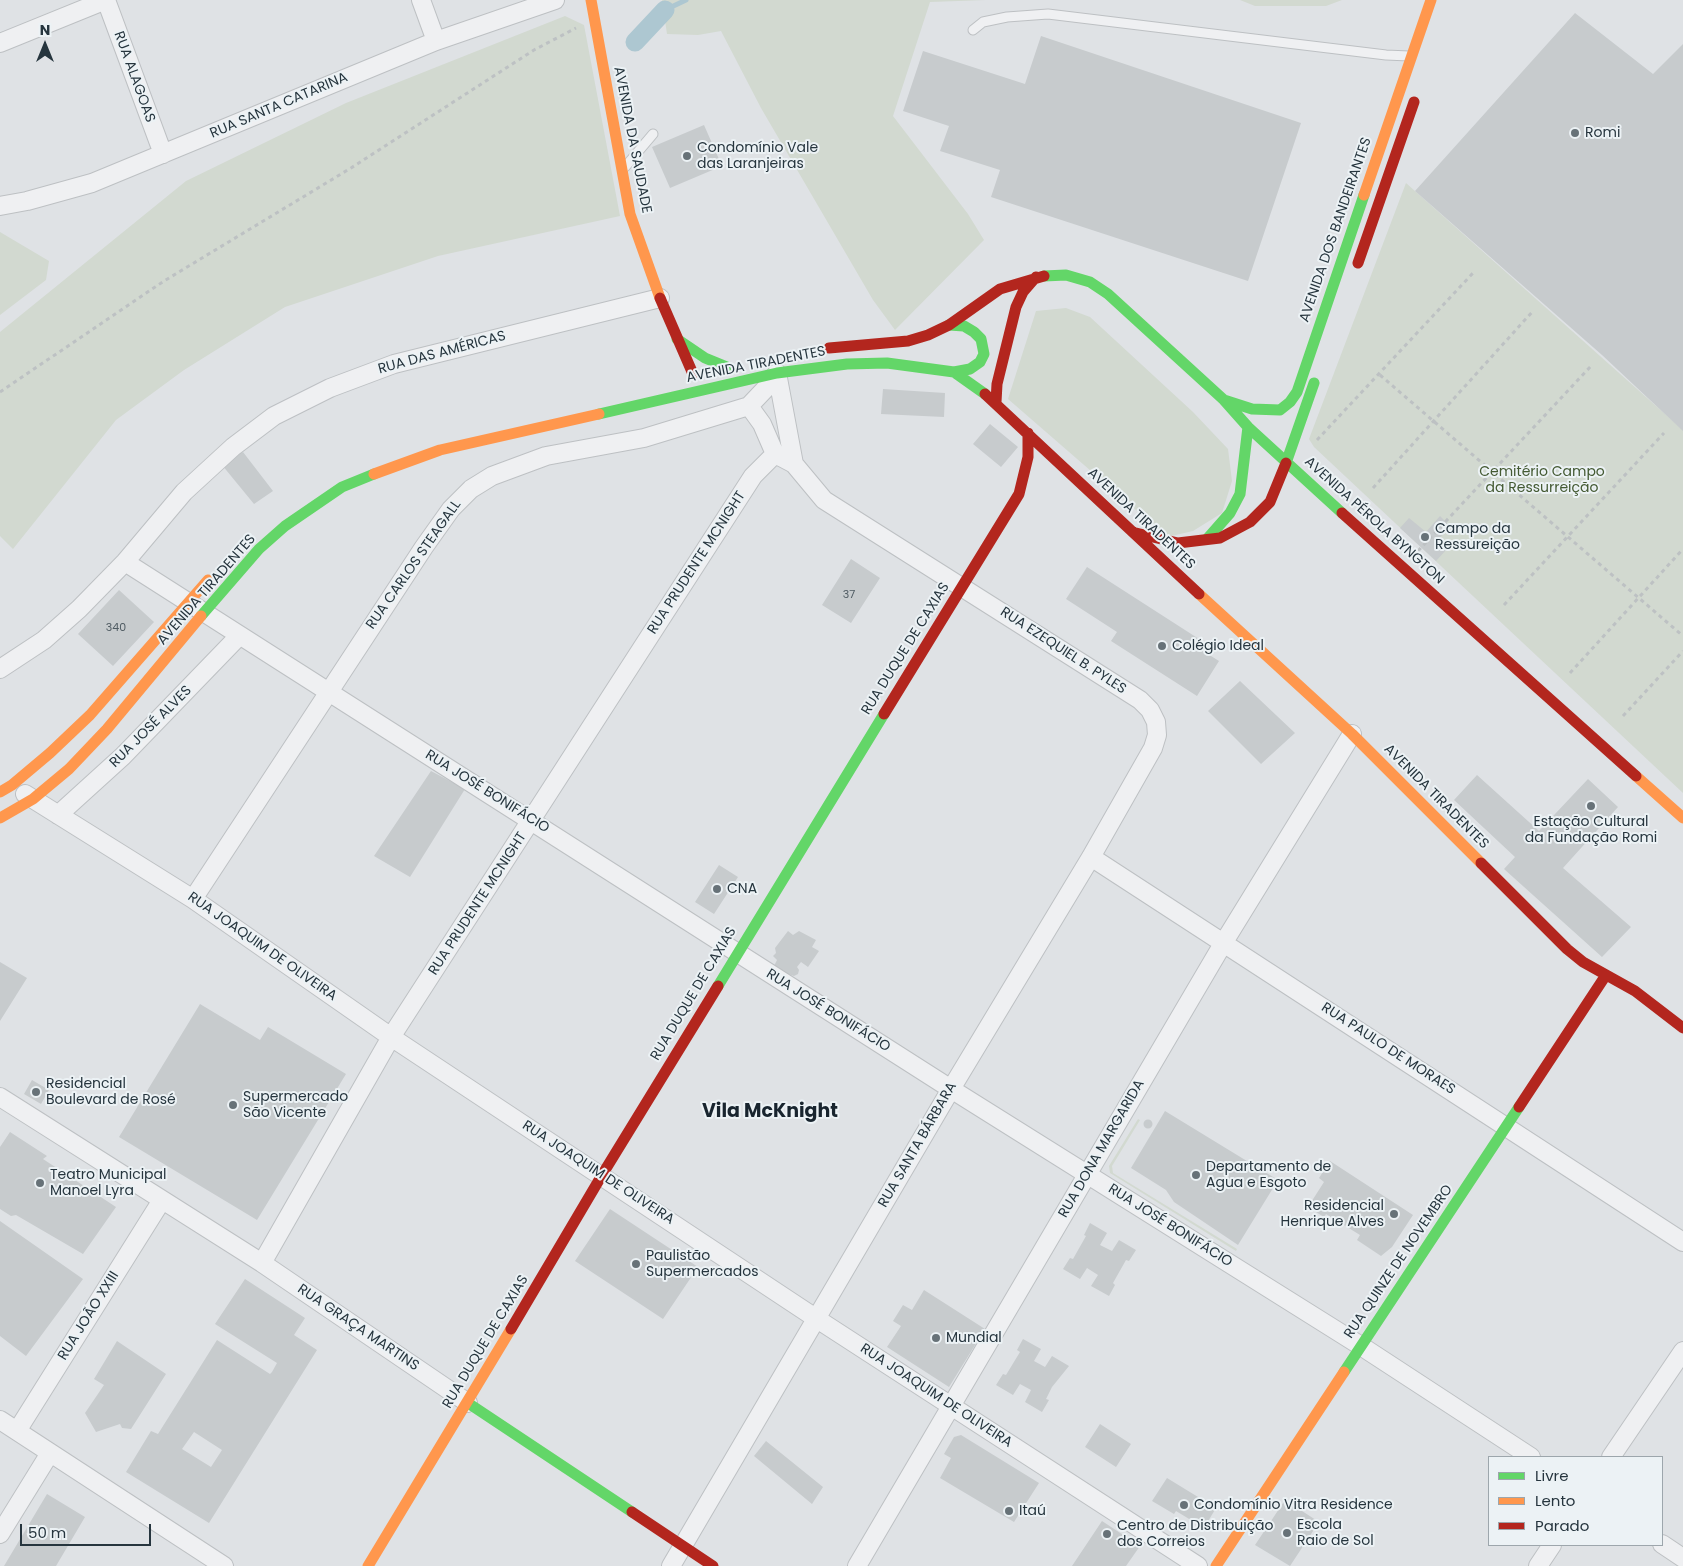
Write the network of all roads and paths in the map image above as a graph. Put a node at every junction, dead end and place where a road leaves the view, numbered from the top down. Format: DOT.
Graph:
graph roads {
  1 [pos="106,0"];
  2 [pos="421,0"];
  3 [pos="555,0"];
  4 [pos="591,0"];
  5 [pos="1431,0"];
  6 [pos="594,19"];
  7 [pos="974,30"];
  8 [pos="436,41"];
  9 [pos="0,43"];
  10 [pos="1412,56"];
  11 [pos="1418,91"];
  12 [pos="654,134"];
  13 [pos="163,154"];
  14 [pos="622,171"];
  15 [pos="0,206"];
  16 [pos="1355,272"];
  17 [pos="1474,273"];
  18 [pos="1036,277"];
  19 [pos="660,298"];
  20 [pos="1533,311"];
  21 [pos="948,325"];
  22 [pos="676,338"];
  23 [pos="821,349"];
  24 [pos="1591,366"];
  25 [pos="1319,371"];
  26 [pos="954,372"];
  27 [pos="697,373"];
  28 [pos="777,373"];
  29 [pos="1380,375"];
  30 [pos="716,387"];
  31 [pos="0,392"];
  32 [pos="1224,400"];
  33 [pos="996,402"];
  34 [pos="749,406"];
  35 [pos="1434,421"];
  36 [pos="1248,427"];
  37 [pos="1028,433"];
  38 [pos="1664,433"];
  39 [pos="1317,440"];
  40 [pos="775,454"];
  41 [pos="1286,463"];
  42 [pos="794,464"];
  43 [pos="1493,472"];
  44 [pos="1373,488"];
  45 [pos="1132,532"];
  46 [pos="1568,537"];
  47 [pos="1205,541"];
  48 [pos="1683,549"];
  49 [pos="1417,552"];
  50 [pos="125,562"];
  51 [pos="214,573"];
  52 [pos="962,586"];
  53 [pos="1638,598"];
  54 [pos="188,603"];
  55 [pos="1504,605"];
  56 [pos="204,613"];
  57 [pos="239,636"];
  58 [pos="1683,636"];
  59 [pos="1683,651"];
  60 [pos="0,669"];
  61 [pos="1570,673"];
  62 [pos="328,691"];
  63 [pos="1623,716"];
  64 [pos="1156,722"];
  65 [pos="1352,734"];
  66 [pos="4,785"];
  67 [pos="34,799"];
  68 [pos="58,814"];
  69 [pos="0,818"];
  70 [pos="1683,818"];
  71 [pos="532,820"];
  72 [pos="1091,857"];
  73 [pos="193,899"];
  74 [pos="1224,942"];
  75 [pos="737,953"];
  76 [pos="1606,975"];
  77 [pos="1683,1028"];
  78 [pos="391,1037"];
  79 [pos="951,1089"];
  80 [pos="0,1097"];
  81 [pos="1508,1127"];
  82 [pos="1086,1174"];
  83 [pos="602,1175"];
  84 [pos="162,1200"];
  85 [pos="1683,1242"];
  86 [pos="262,1263"];
  87 [pos="817,1319"];
  88 [pos="1361,1346"];
  89 [pos="1683,1351"];
  90 [pos="468,1403"];
  91 [pos="952,1407"];
  92 [pos="0,1420"];
  93 [pos="17,1431"];
  94 [pos="50,1453"];
  95 [pos="1529,1456"];
  96 [pos="1612,1456"];
  97 [pos="0,1534"];
  98 [pos="1663,1545"];
  99 [pos="683,1546"];
  100 [pos="1551,1546"];
  101 [pos="1683,1558"];
  102 [pos="224,1566"];
  103 [pos="368,1566"];
  104 [pos="670,1566"];
  105 [pos="713,1566"];
  106 [pos="856,1566"];
  107 [pos="1198,1566"];
  108 [pos="1216,1566"];
  109 [pos="1538,1566"];
  1 -- 9 [label="street"];
  1 -- 13 [label="street, RUA ALAGOAS"];
  2 -- 8 [label="street"];
  3 -- 8 [label="street, RUA SANTA CATARINA"];
  4 -- 6 [label="main road, AVENIDA DA SAUDADE"];
  5 -- 10 [label="main road, AVENIDA DOS BANDEIRANTES"];
  6 -- 14 [label="main road, AVENIDA DA SAUDADE"];
  6 -- 31 [label="path"];
  7 -- 10 [label="lane"];
  8 -- 13 [label="street, RUA SANTA CATARINA"];
  10 -- 32 [label="main road, AVENIDA DOS BANDEIRANTES"];
  11 -- 16 [label="main road"];
  12 -- 14 [label="lane"];
  13 -- 15 [label="street, RUA SANTA CATARINA"];
  14 -- 19 [label="main road, AVENIDA DA SAUDADE"];
  17 -- 29 [label="path"];
  18 -- 21 [label="main road, AVENIDA TIRADENTES"];
  18 -- 32 [label="main road, AVENIDA PÉROLA BYNGTON"];
  18 -- 33 [label="main road"];
  19 -- 22 [label="main road, AVENIDA DA SAUDADE"];
  19 -- 50 [label="street, RUA DAS AMÉRICAS"];
  20 -- 35 [label="path"];
  21 -- 23 [label="main road, AVENIDA TIRADENTES"];
  21 -- 26 [label="main road"];
  22 -- 27 [label="main road, AVENIDA DA SAUDADE"];
  22 -- 27 [label="main road, AVENIDA TIRADENTES"];
  24 -- 43 [label="path"];
  25 -- 41 [label="main road"];
  26 -- 28 [label="main road, AVENIDA TIRADENTES"];
  26 -- 33 [label="main road, AVENIDA TIRADENTES"];
  27 -- 30 [label="main road"];
  28 -- 30 [label="main road, AVENIDA TIRADENTES"];
  28 -- 34 [label="street, RUA CARLOS STEAGALL"];
  28 -- 42 [label="street"];
  29 -- 35 [label="path"];
  29 -- 39 [label="path"];
  30 -- 56 [label="main road, AVENIDA TIRADENTES"];
  32 -- 36 [label="main road, AVENIDA PÉROLA BYNGTON"];
  33 -- 37 [label="main road, AVENIDA TIRADENTES"];
  34 -- 40 [label="street"];
  34 -- 62 [label="street, RUA CARLOS STEAGALL"];
  35 -- 43 [label="path"];
  35 -- 44 [label="path"];
  36 -- 41 [label="main road, AVENIDA PÉROLA BYNGTON"];
  36 -- 47 [label="main road"];
  37 -- 45 [label="main road, AVENIDA TIRADENTES"];
  37 -- 52 [label="main road, RUA DUQUE DE CAXIAS"];
  38 -- 46 [label="path"];
  40 -- 42 [label="street"];
  40 -- 71 [label="street, RUA PRUDENTE MCNIGHT"];
  41 -- 47 [label="main road"];
  41 -- 70 [label="main road, AVENIDA PÉROLA BYNGTON"];
  42 -- 52 [label="street, RUA EZEQUIEL B. PYLES"];
  43 -- 46 [label="path"];
  43 -- 49 [label="path"];
  45 -- 47 [label="main road"];
  45 -- 65 [label="main road, AVENIDA TIRADENTES"];
  46 -- 53 [label="path"];
  46 -- 55 [label="path"];
  48 -- 53 [label="path"];
  50 -- 54 [label="street, RUA JOSÉ BONIFÁCIO"];
  50 -- 60 [label="street, RUA DAS AMÉRICAS"];
  51 -- 54 [label="main road, AVENIDA TIRADENTES"];
  52 -- 64 [label="street, RUA EZEQUIEL B. PYLES"];
  52 -- 75 [label="main road, RUA DUQUE DE CAXIAS"];
  53 -- 58 [label="path"];
  53 -- 61 [label="path"];
  54 -- 56 [label="street, RUA JOSÉ BONIFÁCIO"];
  54 -- 66 [label="main road, AVENIDA TIRADENTES"];
  56 -- 57 [label="street, RUA JOSÉ BONIFÁCIO"];
  56 -- 67 [label="main road, AVENIDA TIRADENTES"];
  57 -- 62 [label="street, RUA JOSÉ BONIFÁCIO"];
  57 -- 68 [label="street, RUA JOSÉ ALVES"];
  59 -- 63 [label="path"];
  62 -- 71 [label="street, RUA JOSÉ BONIFÁCIO"];
  62 -- 73 [label="street, RUA CARLOS STEAGALL"];
  64 -- 72 [label="street, RUA SANTA BÁRBARA"];
  65 -- 74 [label="street, RUA DONA MARGARIDA"];
  65 -- 76 [label="main road, AVENIDA TIRADENTES"];
  66 -- 67 [label="street, RUA JOAQUIM DE OLIVEIRA"];
  67 -- 68 [label="street, RUA JOAQUIM DE OLIVEIRA"];
  67 -- 69 [label="main road, AVENIDA TIRADENTES"];
  68 -- 73 [label="street, RUA JOAQUIM DE OLIVEIRA"];
  71 -- 75 [label="street, RUA JOSÉ BONIFÁCIO"];
  71 -- 78 [label="street, RUA PRUDENTE MCNIGHT"];
  72 -- 74 [label="street, RUA PAULO DE MORAES"];
  72 -- 79 [label="street, RUA SANTA BÁRBARA"];
  73 -- 78 [label="street, RUA JOAQUIM DE OLIVEIRA"];
  74 -- 81 [label="street, RUA PAULO DE MORAES"];
  74 -- 82 [label="street, RUA DONA MARGARIDA"];
  75 -- 79 [label="street, RUA JOSÉ BONIFÁCIO"];
  75 -- 83 [label="main road, RUA DUQUE DE CAXIAS"];
  76 -- 77 [label="main road, AVENIDA TIRADENTES"];
  76 -- 81 [label="main road, RUA QUINZE DE NOVEMBRO"];
  78 -- 83 [label="street, RUA JOAQUIM DE OLIVEIRA"];
  78 -- 86 [label="street, RUA PRUDENTE MCNIGHT"];
  79 -- 82 [label="street, RUA JOSÉ BONIFÁCIO"];
  79 -- 87 [label="street, RUA SANTA BÁRBARA"];
  80 -- 84 [label="street, RUA GRAÇA MARTINS"];
  81 -- 85 [label="street, RUA PAULO DE MORAES"];
  81 -- 88 [label="main road, RUA QUINZE DE NOVEMBRO"];
  82 -- 88 [label="street, RUA JOSÉ BONIFÁCIO"];
  82 -- 91 [label="street, RUA DONA MARGARIDA"];
  83 -- 87 [label="street, RUA JOAQUIM DE OLIVEIRA"];
  83 -- 90 [label="main road, RUA DUQUE DE CAXIAS"];
  84 -- 86 [label="street, RUA GRAÇA MARTINS"];
  84 -- 93 [label="street, RUA JOÃO XXIII"];
  86 -- 90 [label="street, RUA GRAÇA MARTINS"];
  87 -- 91 [label="street, RUA JOAQUIM DE OLIVEIRA"];
  87 -- 99 [label="street, RUA SANTA BÁRBARA"];
  88 -- 95 [label="street, RUA JOSÉ BONIFÁCIO"];
  88 -- 108 [label="main road, RUA QUINZE DE NOVEMBRO"];
  89 -- 96 [label="street"];
  90 -- 99 [label="main road, RUA GRAÇA MARTINS"];
  90 -- 103 [label="main road, RUA DUQUE DE CAXIAS"];
  91 -- 106 [label="street, RUA DONA MARGARIDA"];
  91 -- 107 [label="street, RUA JOAQUIM DE OLIVEIRA"];
  92 -- 93 [label="street"];
  93 -- 94 [label="street"];
  94 -- 97 [label="street"];
  94 -- 102 [label="street"];
  98 -- 101 [label="street"];
  99 -- 104 [label="street, RUA SANTA BÁRBARA"];
  99 -- 105 [label="main road, RUA GRAÇA MARTINS"];
  100 -- 109 [label="street"];
}
